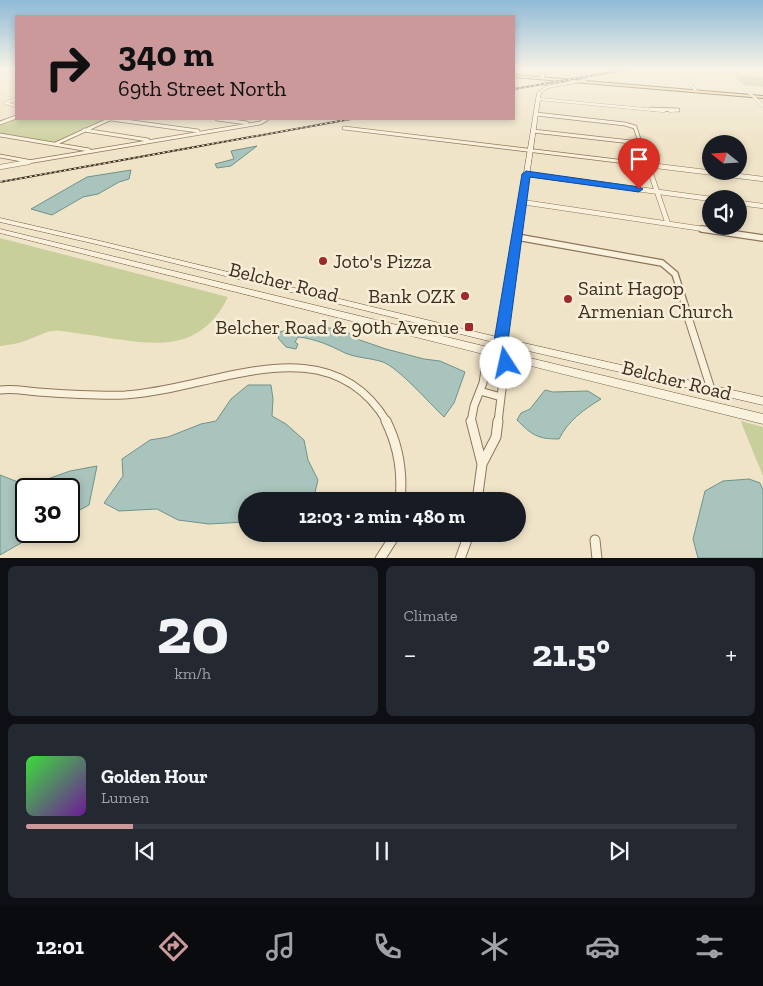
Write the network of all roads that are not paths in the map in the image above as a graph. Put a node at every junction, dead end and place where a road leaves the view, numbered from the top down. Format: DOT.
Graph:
graph roads {
  1 [pos="539,95"];
  2 [pos="751,95"];
  3 [pos="763,96"];
  4 [pos="15,99"];
  5 [pos="539,99"];
  6 [pos="15,106"];
  7 [pos="763,106"];
  8 [pos="678,110"];
  9 [pos="536,114"];
  10 [pos="0,118"];
  11 [pos="15,118"];
  12 [pos="10,120"];
  13 [pos="109,120"];
  14 [pos="118,120"];
  15 [pos="232,120"];
  16 [pos="264,120"];
  17 [pos="0,123"];
  18 [pos="254,124"];
  19 [pos="344,128"];
  20 [pos="84,130"];
  21 [pos="533,131"];
  22 [pos="205,132"];
  23 [pos="0,135"];
  24 [pos="153,141"];
  25 [pos="640,143"];
  26 [pos="54,144"];
  27 [pos="530,150"];
  28 [pos="95,151"];
  29 [pos="0,156"];
  30 [pos="32,162"];
  31 [pos="648,165"];
  32 [pos="0,167"];
  33 [pos="526,174"];
  34 [pos="763,179"];
  35 [pos="657,192"];
  36 [pos="702,198"];
  37 [pos="522,202"];
  38 [pos="747,204"];
  39 [pos="763,206"];
  40 [pos="0,220"];
  41 [pos="668,224"];
  42 [pos="0,231"];
  43 [pos="517,237"];
  44 [pos="763,238"];
  45 [pos="501,341"];
  46 [pos="488,351"];
  47 [pos="506,356"];
  48 [pos="0,390"];
  49 [pos="711,390"];
  50 [pos="480,391"];
  51 [pos="502,397"];
  52 [pos="763,401"];
  53 [pos="763,419"];
  54 [pos="482,464"];
  55 [pos="402,492"];
  56 [pos="477,492"];
  57 [pos="595,540"];
  58 [pos="391,542"];
  59 [pos="466,542"];
  60 [pos="380,558"];
  61 [pos="460,558"];
  62 [pos="596,558"];
  1 -- 5 [label="main road"];
  2 -- 3 [label="main road"];
  2 -- 7 [label="street"];
  4 -- 6 [label="street"];
  5 -- 8 [label="street"];
  5 -- 9 [label="main road"];
  9 -- 21 [label="main road"];
  9 -- 25 [label="street"];
  10 -- 12 [label="street"];
  11 -- 12 [label="street"];
  12 -- 17 [label="street"];
  13 -- 20 [label="street"];
  14 -- 22 [label="street"];
  15 -- 18 [label="street"];
  16 -- 18 [label="street"];
  18 -- 22 [label="street"];
  19 -- 27 [label="street"];
  20 -- 24 [label="street"];
  20 -- 26 [label="street"];
  21 -- 25 [label="street"];
  21 -- 27 [label="main road"];
  22 -- 24 [label="street"];
  23 -- 26 [label="street"];
  24 -- 28 [label="street"];
  25 -- 31 [label="street"];
  26 -- 28 [label="street"];
  27 -- 31 [label="street"];
  27 -- 33 [label="main road"];
  28 -- 30 [label="street"];
  29 -- 30 [label="street"];
  30 -- 32 [label="street"];
  31 -- 34 [label="street"];
  31 -- 35 [label="street"];
  33 -- 35 [label="street"];
  33 -- 37 [label="main road"];
  35 -- 36 [label="street"];
  35 -- 41 [label="street"];
  37 -- 41 [label="street"];
  37 -- 43 [label="main road"];
  38 -- 39 [label="street"];
  40 -- 45 [label="main road, Belcher Road"];
  41 -- 44 [label="street"];
  42 -- 46 [label="main road, Belcher Road"];
  43 -- 45 [label="main road"];
  43 -- 49 [label="street"];
  45 -- 46 [label="street"];
  45 -- 47 [label="main road"];
  45 -- 49 [label="main road, Belcher Road"];
  46 -- 47 [label="main road, Belcher Road"];
  46 -- 50 [label="street"];
  47 -- 51 [label="street"];
  47 -- 53 [label="main road, Belcher Road"];
  48 -- 55 [label="street"];
  49 -- 52 [label="main road, Belcher Road"];
  50 -- 51 [label="street"];
  50 -- 54 [label="street"];
  51 -- 54 [label="street"];
  54 -- 56 [label="street"];
  57 -- 62 [label="street"];
  58 -- 60 [label="street"];
  59 -- 61 [label="street"];
}
